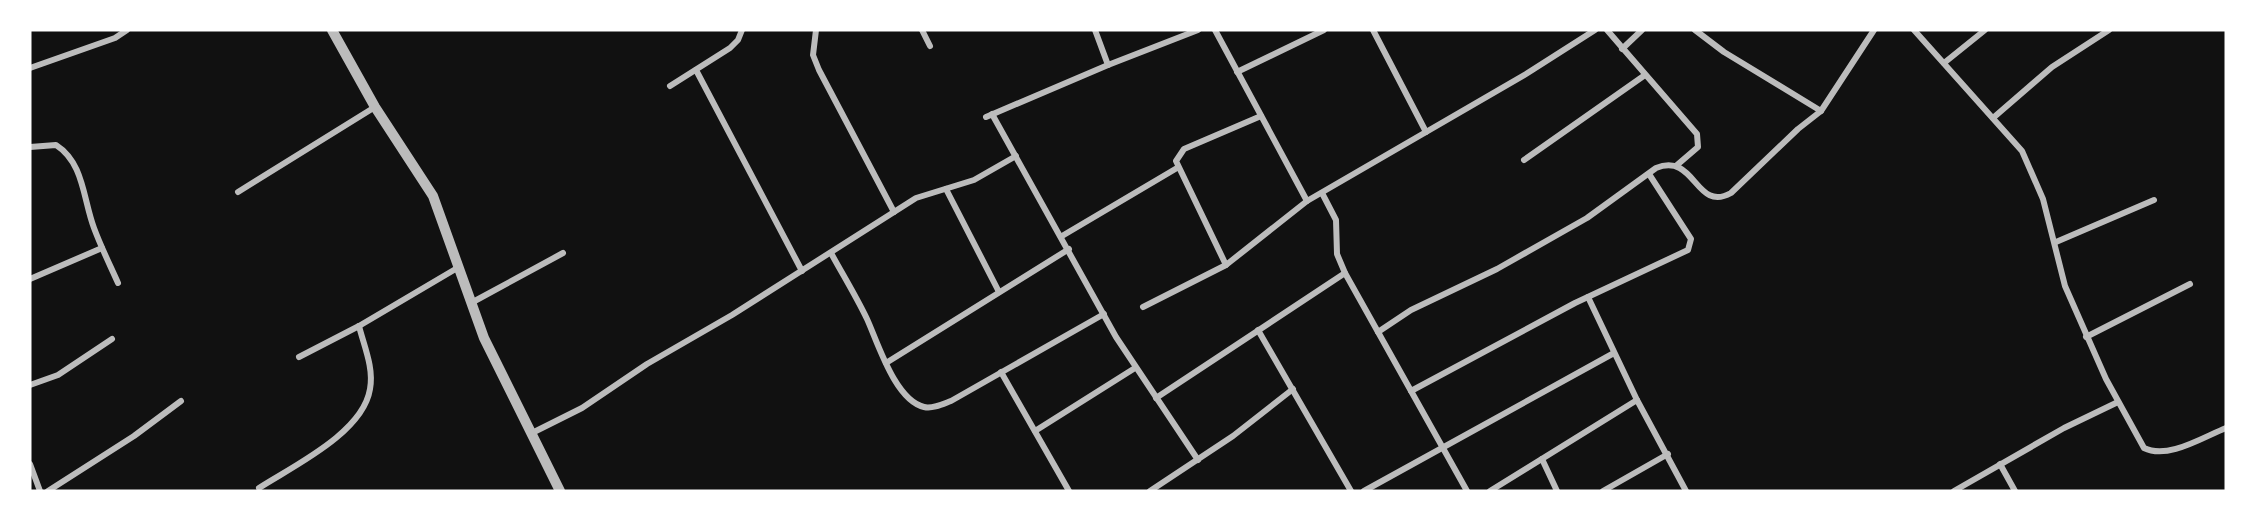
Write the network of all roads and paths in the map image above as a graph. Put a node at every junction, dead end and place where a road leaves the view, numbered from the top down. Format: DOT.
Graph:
graph roads {
  1 [pos="128,30"];
  2 [pos="332,30"];
  3 [pos="742,30"];
  4 [pos="816,30"];
  5 [pos="922,30"];
  6 [pos="1095,30"];
  7 [pos="1198,30"];
  8 [pos="1215,30"];
  9 [pos="1324,30"];
  10 [pos="1373,30"];
  11 [pos="1595,30"];
  12 [pos="1607,30"];
  13 [pos="1642,30"];
  14 [pos="1695,30"];
  15 [pos="1874,30"];
  16 [pos="1914,30"];
  17 [pos="1985,30"];
  18 [pos="2109,30"];
  19 [pos="930,46"];
  20 [pos="1623,49"];
  21 [pos="1944,63"];
  22 [pos="1108,64"];
  23 [pos="30,68"];
  24 [pos="696,70"];
  25 [pos="1237,72"];
  26 [pos="1645,75"];
  27 [pos="670,86"];
  28 [pos="375,107"];
  29 [pos="1821,111"];
  30 [pos="1261,116"];
  31 [pos="1994,118"];
  32 [pos="1426,132"];
  33 [pos="30,147"];
  34 [pos="1016,156"];
  35 [pos="1524,160"];
  36 [pos="1677,165"];
  37 [pos="1177,168"];
  38 [pos="1649,174"];
  39 [pos="946,189"];
  40 [pos="238,192"];
  41 [pos="1322,193"];
  42 [pos="2154,200"];
  43 [pos="1307,201"];
  44 [pos="894,212"];
  45 [pos="1062,236"];
  46 [pos="2056,242"];
  47 [pos="102,248"];
  48 [pos="1069,249"];
  49 [pos="563,252"];
  50 [pos="831,253"];
  51 [pos="1226,265"];
  52 [pos="459,267"];
  53 [pos="802,271"];
  54 [pos="1345,273"];
  55 [pos="30,279"];
  56 [pos="118,283"];
  57 [pos="2190,284"];
  58 [pos="999,292"];
  59 [pos="1588,297"];
  60 [pos="471,303"];
  61 [pos="1143,307"];
  62 [pos="1104,314"];
  63 [pos="359,326"];
  64 [pos="1258,330"];
  65 [pos="1378,332"];
  66 [pos="2086,337"];
  67 [pos="112,339"];
  68 [pos="1614,353"];
  69 [pos="299,357"];
  70 [pos="886,363"];
  71 [pos="1135,368"];
  72 [pos="1001,372"];
  73 [pos="30,385"];
  74 [pos="1293,389"];
  75 [pos="1411,391"];
  76 [pos="1156,398"];
  77 [pos="1637,400"];
  78 [pos="181,401"];
  79 [pos="2118,402"];
  80 [pos="2226,428"];
  81 [pos="1035,430"];
  82 [pos="530,434"];
  83 [pos="1442,446"];
  84 [pos="1668,454"];
  85 [pos="1542,459"];
  86 [pos="1198,460"];
  87 [pos="30,464"];
  88 [pos="2001,464"];
  89 [pos="259,488"];
  90 [pos="40,491"];
  91 [pos="48,491"];
  92 [pos="560,491"];
  93 [pos="1069,491"];
  94 [pos="1150,491"];
  95 [pos="1351,491"];
  96 [pos="1364,491"];
  97 [pos="1467,491"];
  98 [pos="1490,491"];
  99 [pos="1557,491"];
  100 [pos="1603,491"];
  101 [pos="1686,491"];
  102 [pos="1954,491"];
  103 [pos="2015,491"];
  1 -- 23 [label="street"];
  2 -- 28 [label="street"];
  3 -- 24 [label="street"];
  4 -- 44 [label="street"];
  5 -- 19 [label="street"];
  6 -- 22 [label="street"];
  7 -- 22 [label="street"];
  8 -- 25 [label="street"];
  9 -- 25 [label="street"];
  10 -- 32 [label="street"];
  11 -- 32 [label="street"];
  12 -- 20 [label="street"];
  13 -- 20 [label="street"];
  14 -- 29 [label="street"];
  15 -- 29 [label="street"];
  16 -- 21 [label="street"];
  17 -- 21 [label="street"];
  18 -- 31 [label="street"];
  20 -- 26 [label="street"];
  21 -- 31 [label="street"];
  22 -- 34 [label="street"];
  24 -- 27 [label="street"];
  24 -- 53 [label="street"];
  25 -- 30 [label="street"];
  26 -- 35 [label="street"];
  26 -- 36 [label="street"];
  28 -- 40 [label="street"];
  28 -- 52 [label="street"];
  29 -- 36 [label="street"];
  30 -- 37 [label="street"];
  30 -- 43 [label="street"];
  31 -- 46 [label="street"];
  32 -- 41 [label="street"];
  33 -- 47 [label="street"];
  34 -- 39 [label="street"];
  34 -- 45 [label="street"];
  36 -- 38 [label="street"];
  37 -- 45 [label="street"];
  37 -- 51 [label="street"];
  38 -- 59 [label="street"];
  38 -- 65 [label="street"];
  39 -- 44 [label="street"];
  39 -- 58 [label="street"];
  41 -- 43 [label="street"];
  41 -- 54 [label="street"];
  42 -- 46 [label="street"];
  43 -- 51 [label="street"];
  44 -- 50 [label="street"];
  45 -- 48 [label="street"];
  46 -- 66 [label="street"];
  47 -- 55 [label="street"];
  47 -- 56 [label="street"];
  48 -- 58 [label="street"];
  48 -- 62 [label="street"];
  49 -- 60 [label="street"];
  50 -- 53 [label="street"];
  50 -- 70 [label="street"];
  51 -- 61 [label="street"];
  52 -- 60 [label="street"];
  52 -- 63 [label="street"];
  53 -- 82 [label="street"];
  54 -- 64 [label="street"];
  54 -- 65 [label="street"];
  57 -- 66 [label="street"];
  58 -- 70 [label="street"];
  59 -- 68 [label="street"];
  59 -- 75 [label="street"];
  60 -- 82 [label="street"];
  62 -- 71 [label="street"];
  62 -- 72 [label="street"];
  63 -- 69 [label="street"];
  63 -- 89 [label="street"];
  64 -- 74 [label="street"];
  64 -- 76 [label="street"];
  65 -- 75 [label="street"];
  66 -- 79 [label="street"];
  67 -- 73 [label="street"];
  68 -- 77 [label="street"];
  68 -- 83 [label="street"];
  70 -- 72 [label="street"];
  71 -- 76 [label="street"];
  71 -- 81 [label="street"];
  72 -- 81 [label="street"];
  74 -- 86 [label="street"];
  74 -- 95 [label="street"];
  75 -- 83 [label="street"];
  76 -- 86 [label="street"];
  77 -- 84 [label="street"];
  77 -- 85 [label="street"];
  78 -- 91 [label="street"];
  79 -- 80 [label="street"];
  79 -- 88 [label="street"];
  81 -- 93 [label="street"];
  82 -- 92 [label="street"];
  83 -- 96 [label="street"];
  83 -- 97 [label="street"];
  84 -- 100 [label="street"];
  84 -- 101 [label="street"];
  85 -- 98 [label="street"];
  85 -- 99 [label="street"];
  86 -- 94 [label="street"];
  87 -- 90 [label="street"];
  88 -- 102 [label="street"];
  88 -- 103 [label="street"];
}
